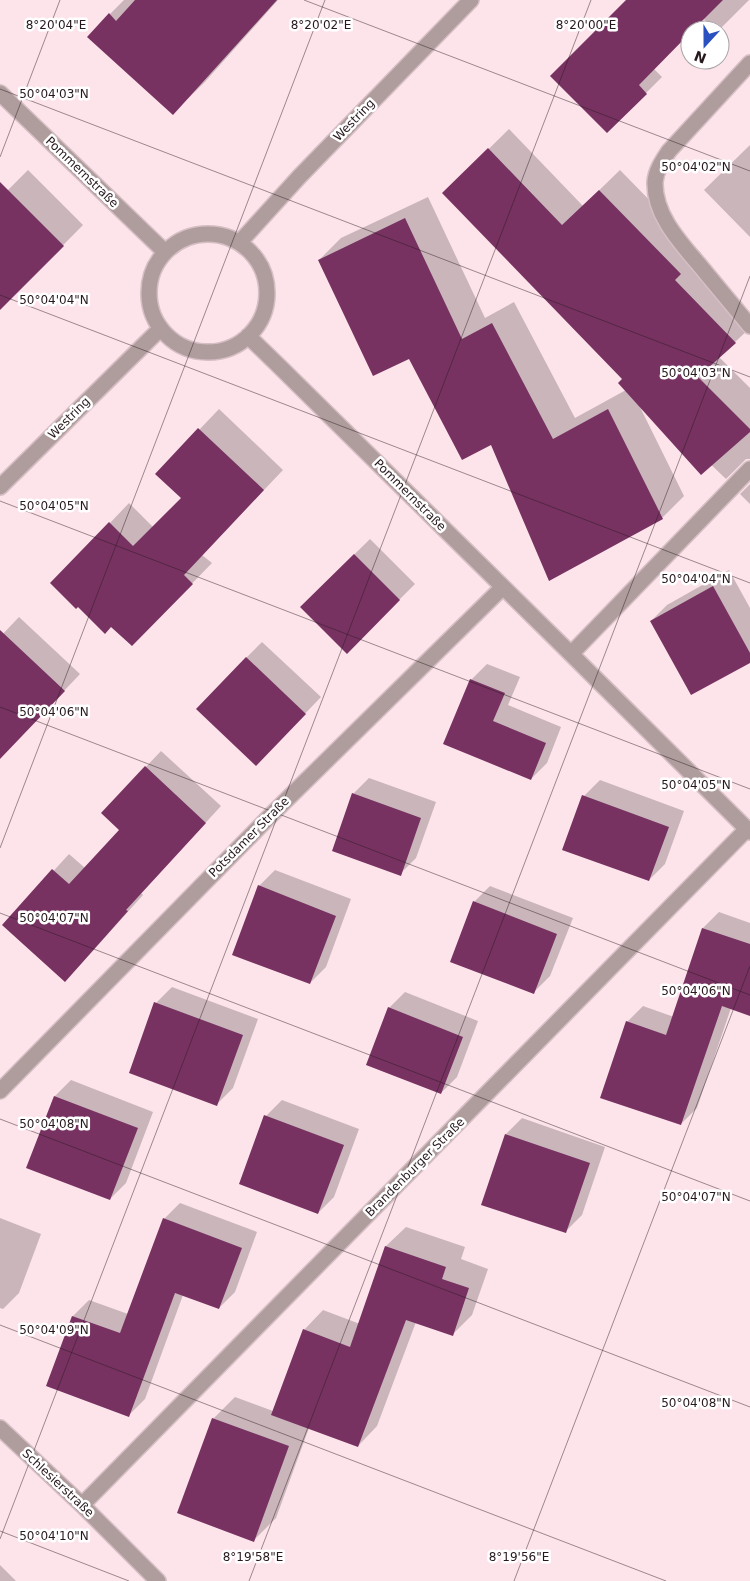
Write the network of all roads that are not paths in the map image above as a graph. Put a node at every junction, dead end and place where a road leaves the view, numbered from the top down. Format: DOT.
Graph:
graph roads {
  1 [pos="471,0"];
  2 [pos="750,63"];
  3 [pos="0,93"];
  4 [pos="240,242"];
  5 [pos="165,252"];
  6 [pos="750,326"];
  7 [pos="160,329"];
  8 [pos="248,336"];
  9 [pos="750,469"];
  10 [pos="0,487"];
  11 [pos="503,587"];
  12 [pos="571,654"];
  13 [pos="748,831"];
  14 [pos="0,1091"];
  15 [pos="0,1428"];
  16 [pos="82,1505"];
  17 [pos="158,1581"];
  1 -- 4 [label="street, Westring"];
  2 -- 6 [label="street"];
  3 -- 5 [label="street, Pommernstraße"];
  4 -- 5 [label="street"];
  4 -- 8 [label="street"];
  5 -- 7 [label="street"];
  7 -- 8 [label="street"];
  7 -- 10 [label="street, Westring"];
  8 -- 11 [label="street, Pommernstraße"];
  9 -- 12 [label="street"];
  11 -- 12 [label="street, Pommernstraße"];
  11 -- 14 [label="street, Potsdamer Straße"];
  12 -- 13 [label="street, Pommernstraße"];
  13 -- 16 [label="street, Brandenburger Straße"];
  15 -- 16 [label="street, Schlesierstraße"];
  16 -- 17 [label="street, Schlesierstraße"];
}
